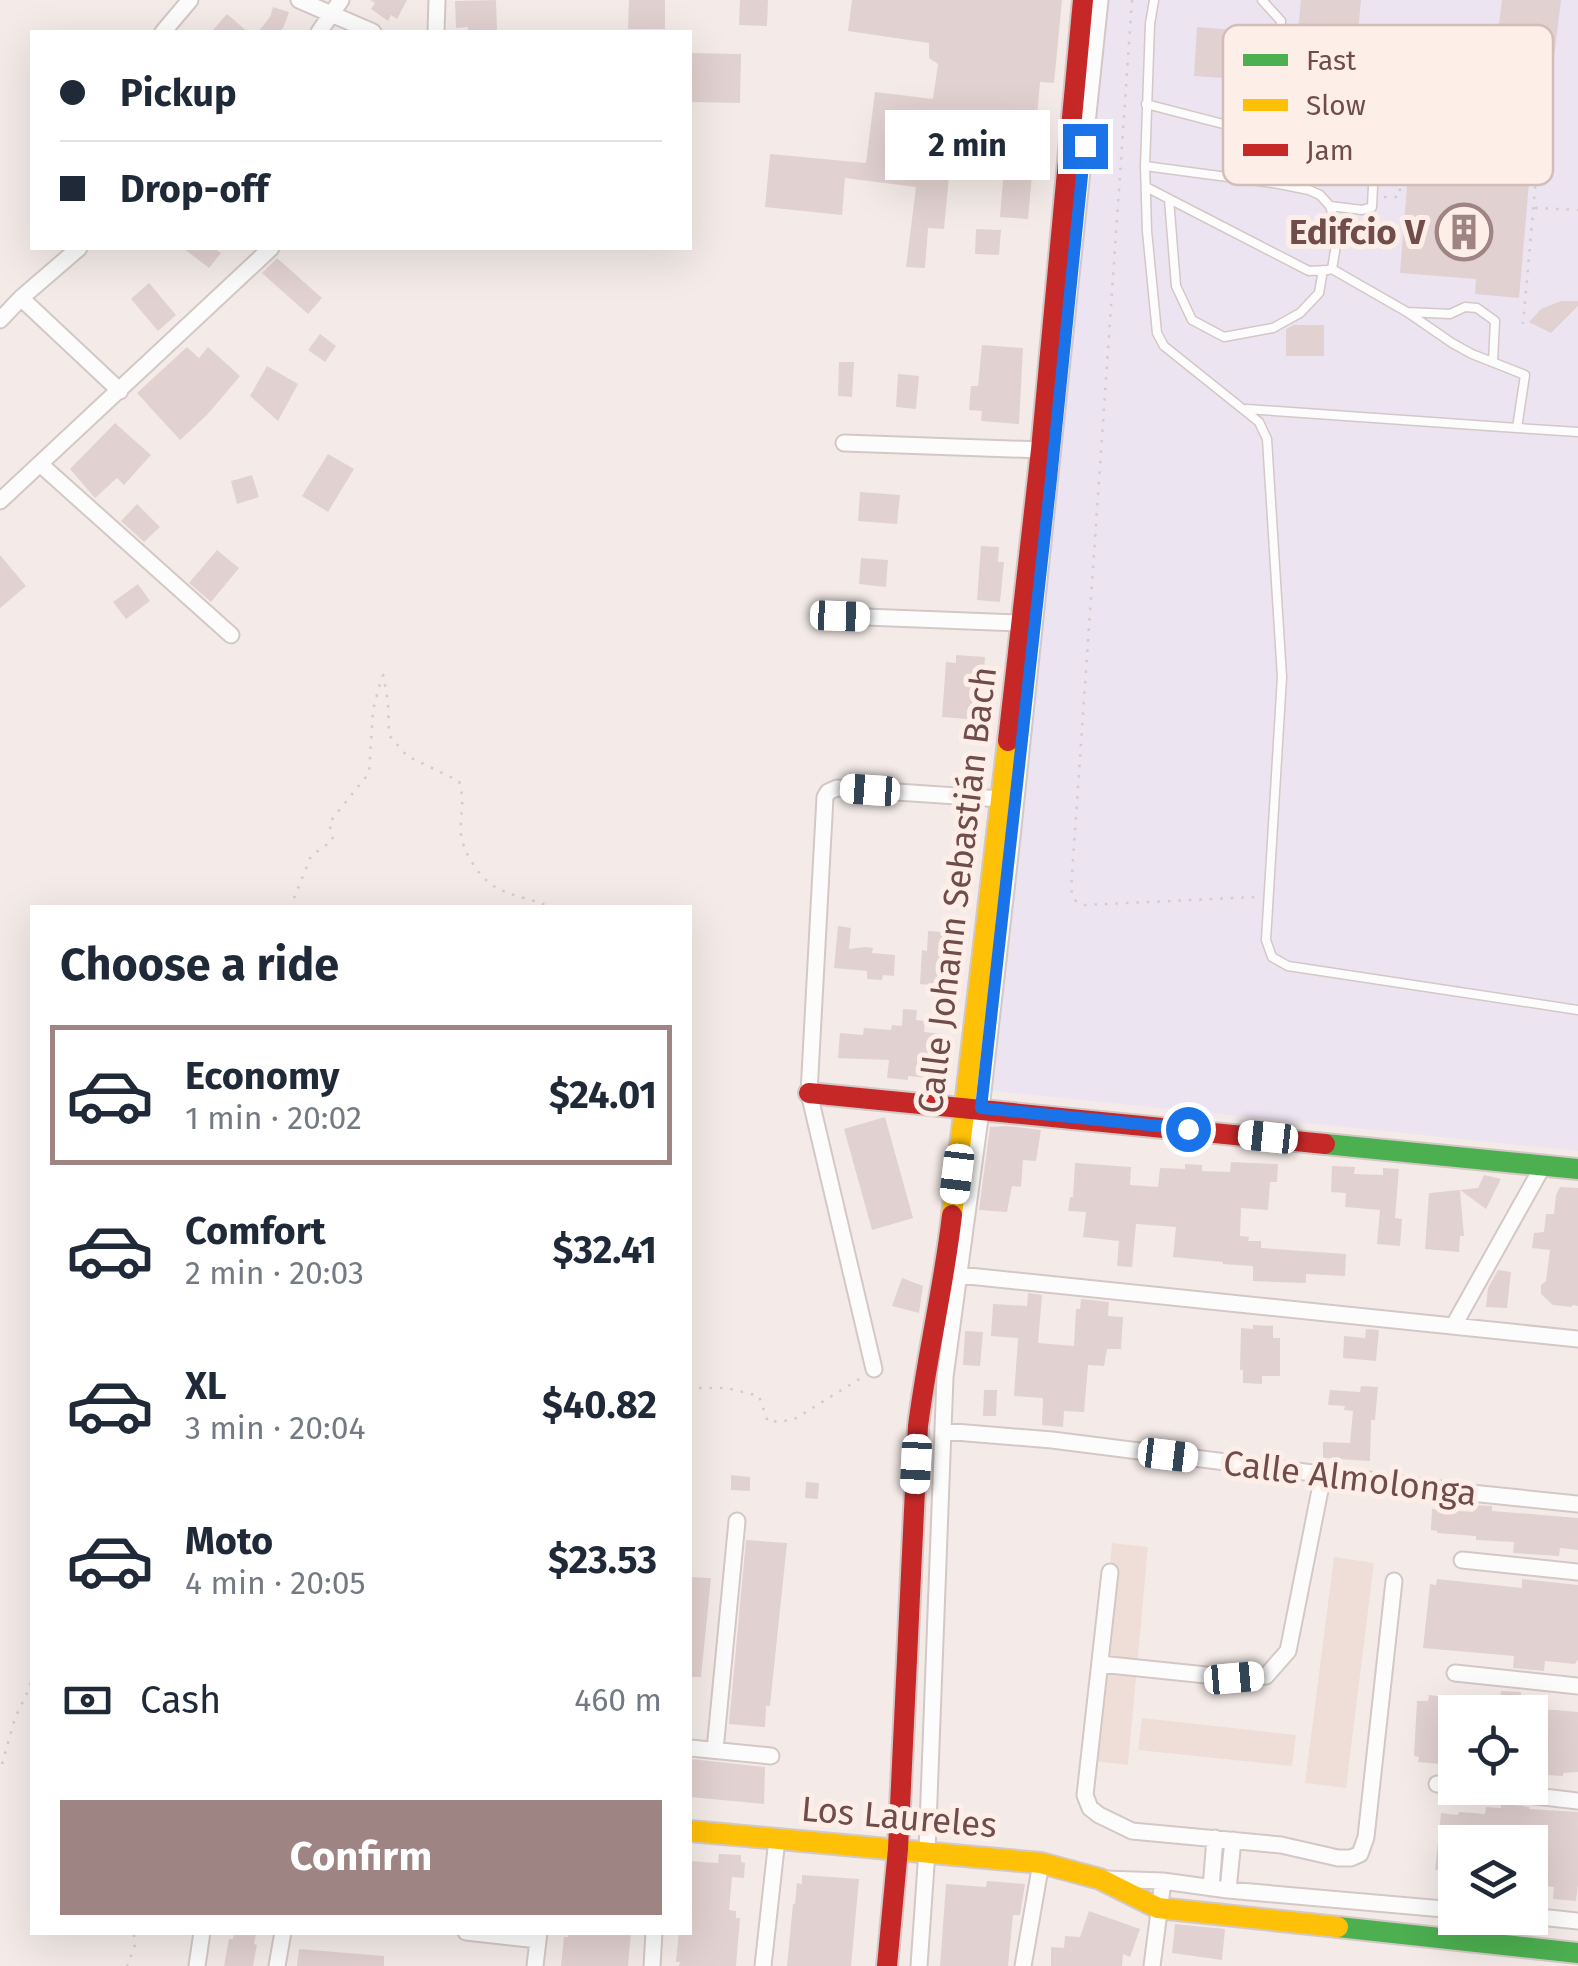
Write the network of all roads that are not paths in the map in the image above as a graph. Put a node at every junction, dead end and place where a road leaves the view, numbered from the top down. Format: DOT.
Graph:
graph roads {
  1 [pos="190,0"];
  2 [pos="299,0"];
  3 [pos="438,0"];
  4 [pos="1083,0"];
  5 [pos="1100,0"];
  6 [pos="1154,0"];
  7 [pos="1262,0"];
  8 [pos="337,7"];
  9 [pos="1280,25"];
  10 [pos="165,30"];
  11 [pos="320,30"];
  12 [pos="371,30"];
  13 [pos="436,30"];
  14 [pos="1146,104"];
  15 [pos="1223,124"];
  16 [pos="1146,166"];
  17 [pos="1223,177"];
  18 [pos="1274,185"];
  19 [pos="1373,185"];
  20 [pos="1146,187"];
  21 [pos="1168,199"];
  22 [pos="1330,206"];
  23 [pos="77,250"];
  24 [pos="269,250"];
  25 [pos="1328,270"];
  26 [pos="21,298"];
  27 [pos="1407,312"];
  28 [pos="0,320"];
  29 [pos="1493,362"];
  30 [pos="120,391"];
  31 [pos="1246,409"];
  32 [pos="1517,428"];
  33 [pos="1578,432"];
  34 [pos="844,443"];
  35 [pos="1041,450"];
  36 [pos="40,464"];
  37 [pos="0,501"];
  38 [pos="840,616"];
  39 [pos="1020,623"];
  40 [pos="230,636"];
  41 [pos="1001,799"];
  42 [pos="1578,1010"];
  43 [pos="809,1093"];
  44 [pos="973,1108"];
  45 [pos="1544,1164"];
  46 [pos="1578,1168"];
  47 [pos="959,1275"];
  48 [pos="1454,1325"];
  49 [pos="1578,1339"];
  50 [pos="874,1369"];
  51 [pos="943,1430"];
  52 [pos="1324,1474"];
  53 [pos="1578,1504"];
  54 [pos="737,1522"];
  55 [pos="1462,1560"];
  56 [pos="1110,1572"];
  57 [pos="1578,1572"];
  58 [pos="1394,1581"];
  59 [pos="1100,1664"];
  60 [pos="1454,1673"];
  61 [pos="1578,1686"];
  62 [pos="692,1748"];
  63 [pos="715,1750"];
  64 [pos="771,1756"];
  65 [pos="1548,1797"];
  66 [pos="1578,1800"];
  67 [pos="692,1831"];
  68 [pos="1215,1838"];
  69 [pos="777,1840"];
  70 [pos="1233,1840"];
  71 [pos="898,1849"];
  72 [pos="927,1851"];
  73 [pos="1040,1863"];
  74 [pos="1100,1879"];
  75 [pos="1164,1881"];
  76 [pos="1211,1888"];
  77 [pos="1228,1890"];
  78 [pos="1158,1908"];
  79 [pos="1438,1909"];
  80 [pos="1548,1918"];
  81 [pos="1578,1921"];
  82 [pos="202,1935"];
  83 [pos="283,1935"];
  84 [pos="654,1935"];
  85 [pos="538,1936"];
  86 [pos="1578,1952"];
  87 [pos="197,1966"];
  88 [pos="277,1966"];
  89 [pos="535,1966"];
  90 [pos="652,1966"];
  91 [pos="763,1966"];
  92 [pos="887,1966"];
  93 [pos="918,1966"];
  94 [pos="1023,1966"];
  95 [pos="1152,1966"];
  1 -- 10 [label="street"];
  2 -- 8 [label="street"];
  3 -- 13 [label="street"];
  4 -- 35 [label="street, Calle Johann Sebastián Bach"];
  5 -- 44 [label="street, Calle Johann Sebastián Bach"];
  6 -- 14 [label="lane"];
  7 -- 9 [label="lane"];
  8 -- 11 [label="street"];
  8 -- 12 [label="street"];
  14 -- 15 [label="lane"];
  14 -- 16 [label="lane"];
  16 -- 17 [label="lane"];
  16 -- 20 [label="lane"];
  18 -- 22 [label="lane"];
  19 -- 22 [label="lane"];
  20 -- 21 [label="lane"];
  20 -- 31 [label="lane"];
  21 -- 25 [label="lane"];
  21 -- 25 [label="lane"];
  22 -- 25 [label="lane"];
  23 -- 26 [label="street"];
  24 -- 30 [label="street"];
  25 -- 27 [label="lane"];
  26 -- 28 [label="street"];
  26 -- 30 [label="street"];
  27 -- 29 [label="lane"];
  27 -- 29 [label="lane"];
  29 -- 32 [label="lane"];
  30 -- 36 [label="street"];
  31 -- 32 [label="lane"];
  31 -- 42 [label="lane"];
  32 -- 33 [label="lane"];
  34 -- 35 [label="street"];
  35 -- 39 [label="street, Calle Johann Sebastián Bach"];
  36 -- 37 [label="street"];
  36 -- 40 [label="street"];
  38 -- 39 [label="street"];
  39 -- 41 [label="street, Calle Johann Sebastián Bach"];
  41 -- 43 [label="street"];
  41 -- 44 [label="street, Calle Johann Sebastián Bach"];
  43 -- 44 [label="street"];
  43 -- 50 [label="street"];
  44 -- 45 [label="street"];
  44 -- 47 [label="street, Calle Johann Sebastián Bach"];
  44 -- 71 [label="street, Calle Johann Sebastián Bach"];
  45 -- 46 [label="street"];
  45 -- 48 [label="street"];
  47 -- 48 [label="street"];
  47 -- 51 [label="street, Calle Johann Sebastián Bach"];
  48 -- 49 [label="street"];
  51 -- 52 [label="street, Calle Almolonga"];
  51 -- 72 [label="street, Calle Johann Sebastián Bach"];
  52 -- 53 [label="street, Calle Almolonga"];
  52 -- 59 [label="street"];
  54 -- 63 [label="street"];
  55 -- 57 [label="street"];
  56 -- 59 [label="street"];
  58 -- 70 [label="street"];
  59 -- 68 [label="street"];
  60 -- 61 [label="street"];
  62 -- 63 [label="street"];
  63 -- 64 [label="street"];
  65 -- 66 [label="street"];
  67 -- 69 [label="street, Los Laureles"];
  68 -- 70 [label="street"];
  68 -- 76 [label="street"];
  69 -- 71 [label="street, Los Laureles"];
  69 -- 91 [label="street"];
  70 -- 77 [label="street"];
  71 -- 72 [label="street, Los Laureles"];
  71 -- 92 [label="street, Calle Johann Sebastián Bach"];
  72 -- 73 [label="street, Los Laureles"];
  72 -- 93 [label="street, Calle Johann Sebastián Bach"];
  73 -- 74 [label="street, Los Laureles"];
  73 -- 94 [label="street"];
  74 -- 75 [label="street"];
  74 -- 78 [label="street, Los Laureles"];
  75 -- 76 [label="street"];
  75 -- 78 [label="street"];
  76 -- 77 [label="street"];
  77 -- 79 [label="street"];
  78 -- 86 [label="street"];
  78 -- 95 [label="street"];
  80 -- 81 [label="street"];
  82 -- 87 [label="street"];
  83 -- 88 [label="street"];
  84 -- 90 [label="street"];
  85 -- 89 [label="street"];
}
